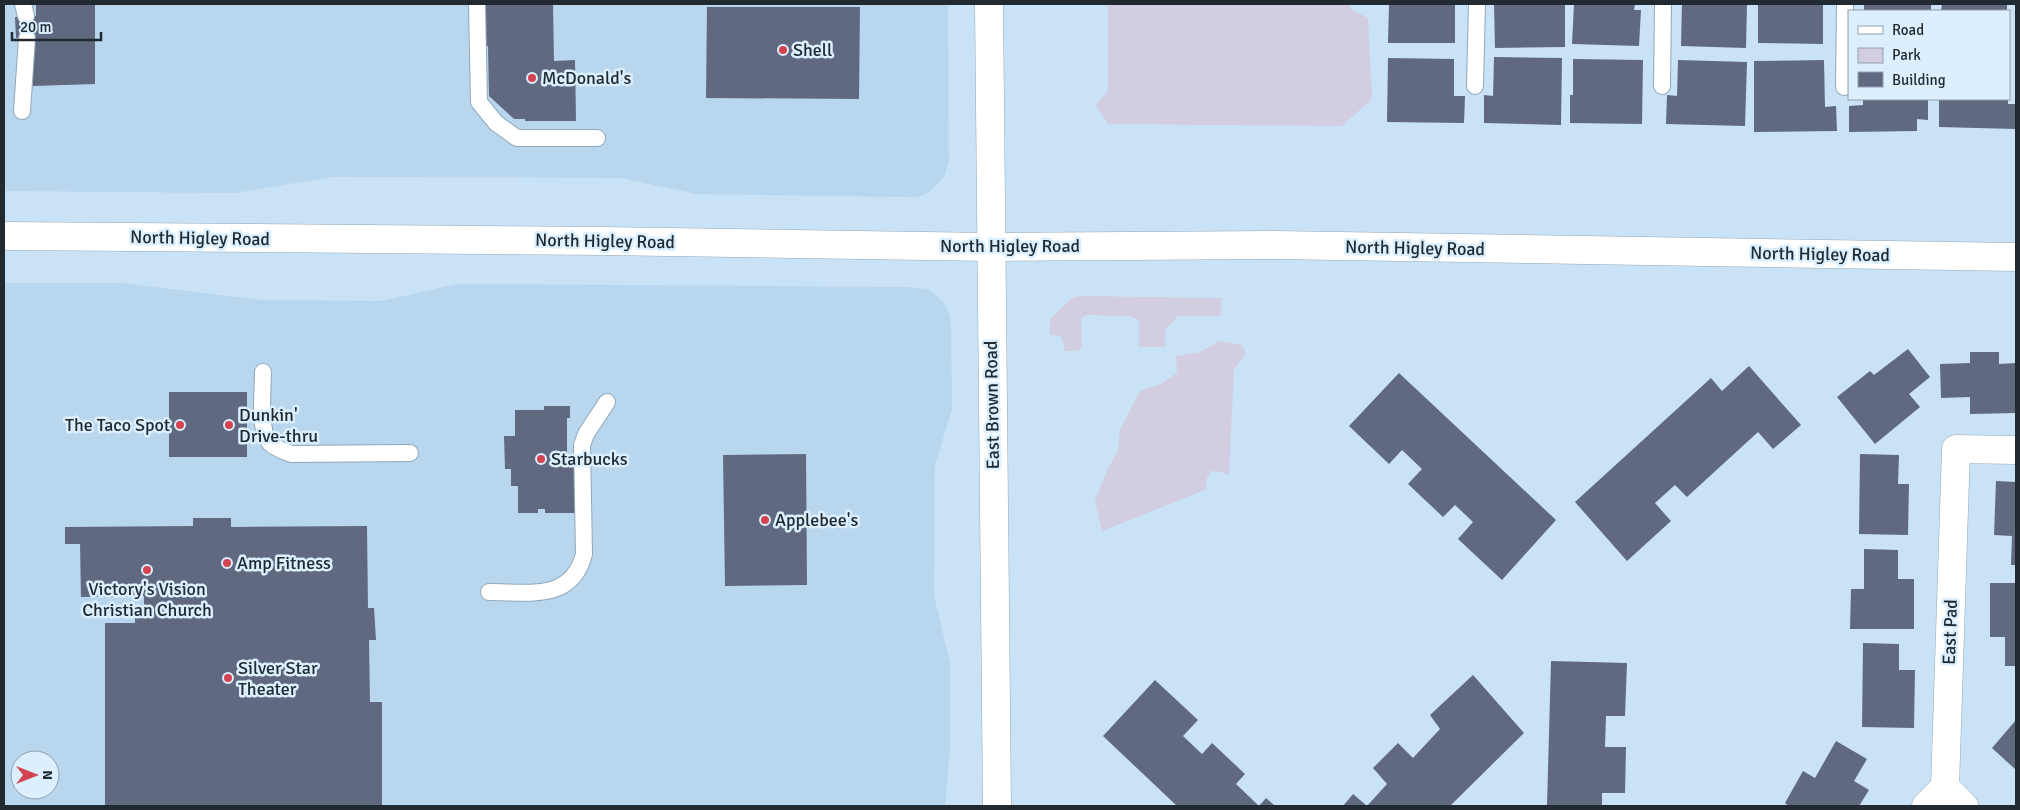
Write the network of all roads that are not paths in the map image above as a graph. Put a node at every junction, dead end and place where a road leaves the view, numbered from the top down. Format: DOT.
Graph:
graph roads {
  1 [pos="477,4"];
  2 [pos="989,4"];
  3 [pos="1477,4"];
  4 [pos="1663,4"];
  5 [pos="1845,4"];
  6 [pos="27,38"];
  7 [pos="1475,86"];
  8 [pos="1662,86"];
  9 [pos="1844,87"];
  10 [pos="22,111"];
  11 [pos="597,138"];
  12 [pos="4,236"];
  13 [pos="990,247"];
  14 [pos="2016,257"];
  15 [pos="263,372"];
  16 [pos="607,402"];
  17 [pos="2016,450"];
  18 [pos="410,453"];
  19 [pos="489,592"];
  20 [pos="1954,797"];
  21 [pos="997,806"];
  22 [pos="1926,806"];
  1 -- 11 [label="lane"];
  2 -- 13 [label="main road, East Brown Road"];
  3 -- 7 [label="lane"];
  4 -- 8 [label="lane"];
  5 -- 9 [label="lane"];
  6 -- 10 [label="lane"];
  12 -- 13 [label="main road, North Higley Road"];
  13 -- 14 [label="main road, North Higley Road"];
  13 -- 21 [label="main road, East Brown Road"];
  15 -- 18 [label="lane"];
  16 -- 19 [label="lane"];
  17 -- 20 [label="main road, East Pad"];
  20 -- 22 [label="main road"];
}
